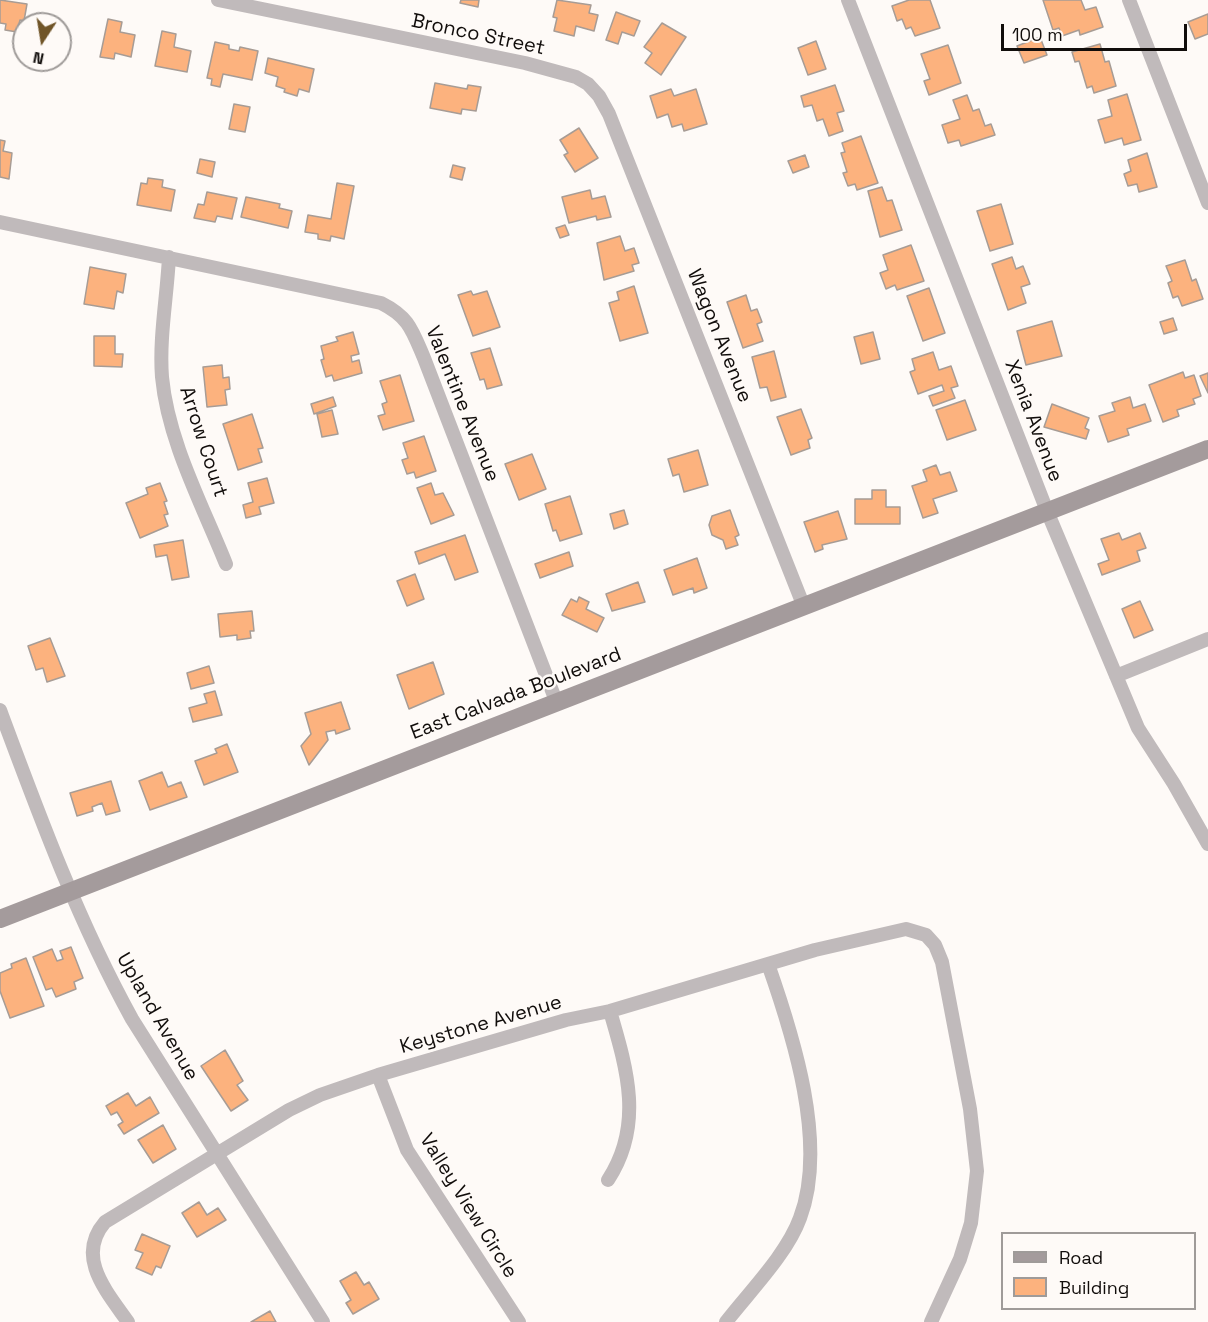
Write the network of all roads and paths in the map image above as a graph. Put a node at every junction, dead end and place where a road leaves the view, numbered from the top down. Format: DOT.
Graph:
graph roads {
  1 [pos="218,0"];
  2 [pos="848,0"];
  3 [pos="1129,0"];
  4 [pos="588,84"];
  5 [pos="1208,202"];
  6 [pos="0,222"];
  7 [pos="169,258"];
  8 [pos="1208,448"];
  9 [pos="1047,511"];
  10 [pos="226,564"];
  11 [pos="804,607"];
  12 [pos="1208,639"];
  13 [pos="1116,676"];
  14 [pos="556,701"];
  15 [pos="0,710"];
  16 [pos="1208,844"];
  17 [pos="70,891"];
  18 [pos="0,919"];
  19 [pos="768,964"];
  20 [pos="610,1011"];
  21 [pos="378,1075"];
  22 [pos="216,1152"];
  23 [pos="608,1180"];
  24 [pos="128,1322"];
  25 [pos="323,1322"];
  26 [pos="519,1322"];
  27 [pos="726,1322"];
  28 [pos="931,1322"];
  1 -- 4 [label="street, Bronco Street"];
  2 -- 9 [label="street, Xenia Avenue"];
  3 -- 5 [label="street"];
  4 -- 11 [label="street, Wagon Avenue"];
  6 -- 7 [label="street, Valentine Avenue"];
  7 -- 10 [label="street, Arrow Court"];
  7 -- 14 [label="street, Valentine Avenue"];
  8 -- 9 [label="main road, East Calvada Boulevard"];
  9 -- 11 [label="main road, East Calvada Boulevard"];
  9 -- 13 [label="street, Xenia Avenue"];
  11 -- 14 [label="main road, East Calvada Boulevard"];
  12 -- 13 [label="street"];
  13 -- 16 [label="street, Xenia Avenue"];
  14 -- 17 [label="main road, East Calvada Boulevard"];
  15 -- 17 [label="street, Upland Avenue"];
  17 -- 18 [label="main road, East Calvada Boulevard"];
  17 -- 22 [label="street, Upland Avenue"];
  19 -- 20 [label="street, Keystone Avenue"];
  19 -- 27 [label="street"];
  19 -- 28 [label="street, Keystone Avenue"];
  20 -- 21 [label="street, Keystone Avenue"];
  20 -- 23 [label="street"];
  21 -- 22 [label="street, Keystone Avenue"];
  21 -- 26 [label="street, Valley View Circle"];
  22 -- 24 [label="street, Keystone Avenue"];
  22 -- 25 [label="street, Upland Avenue"];
}
